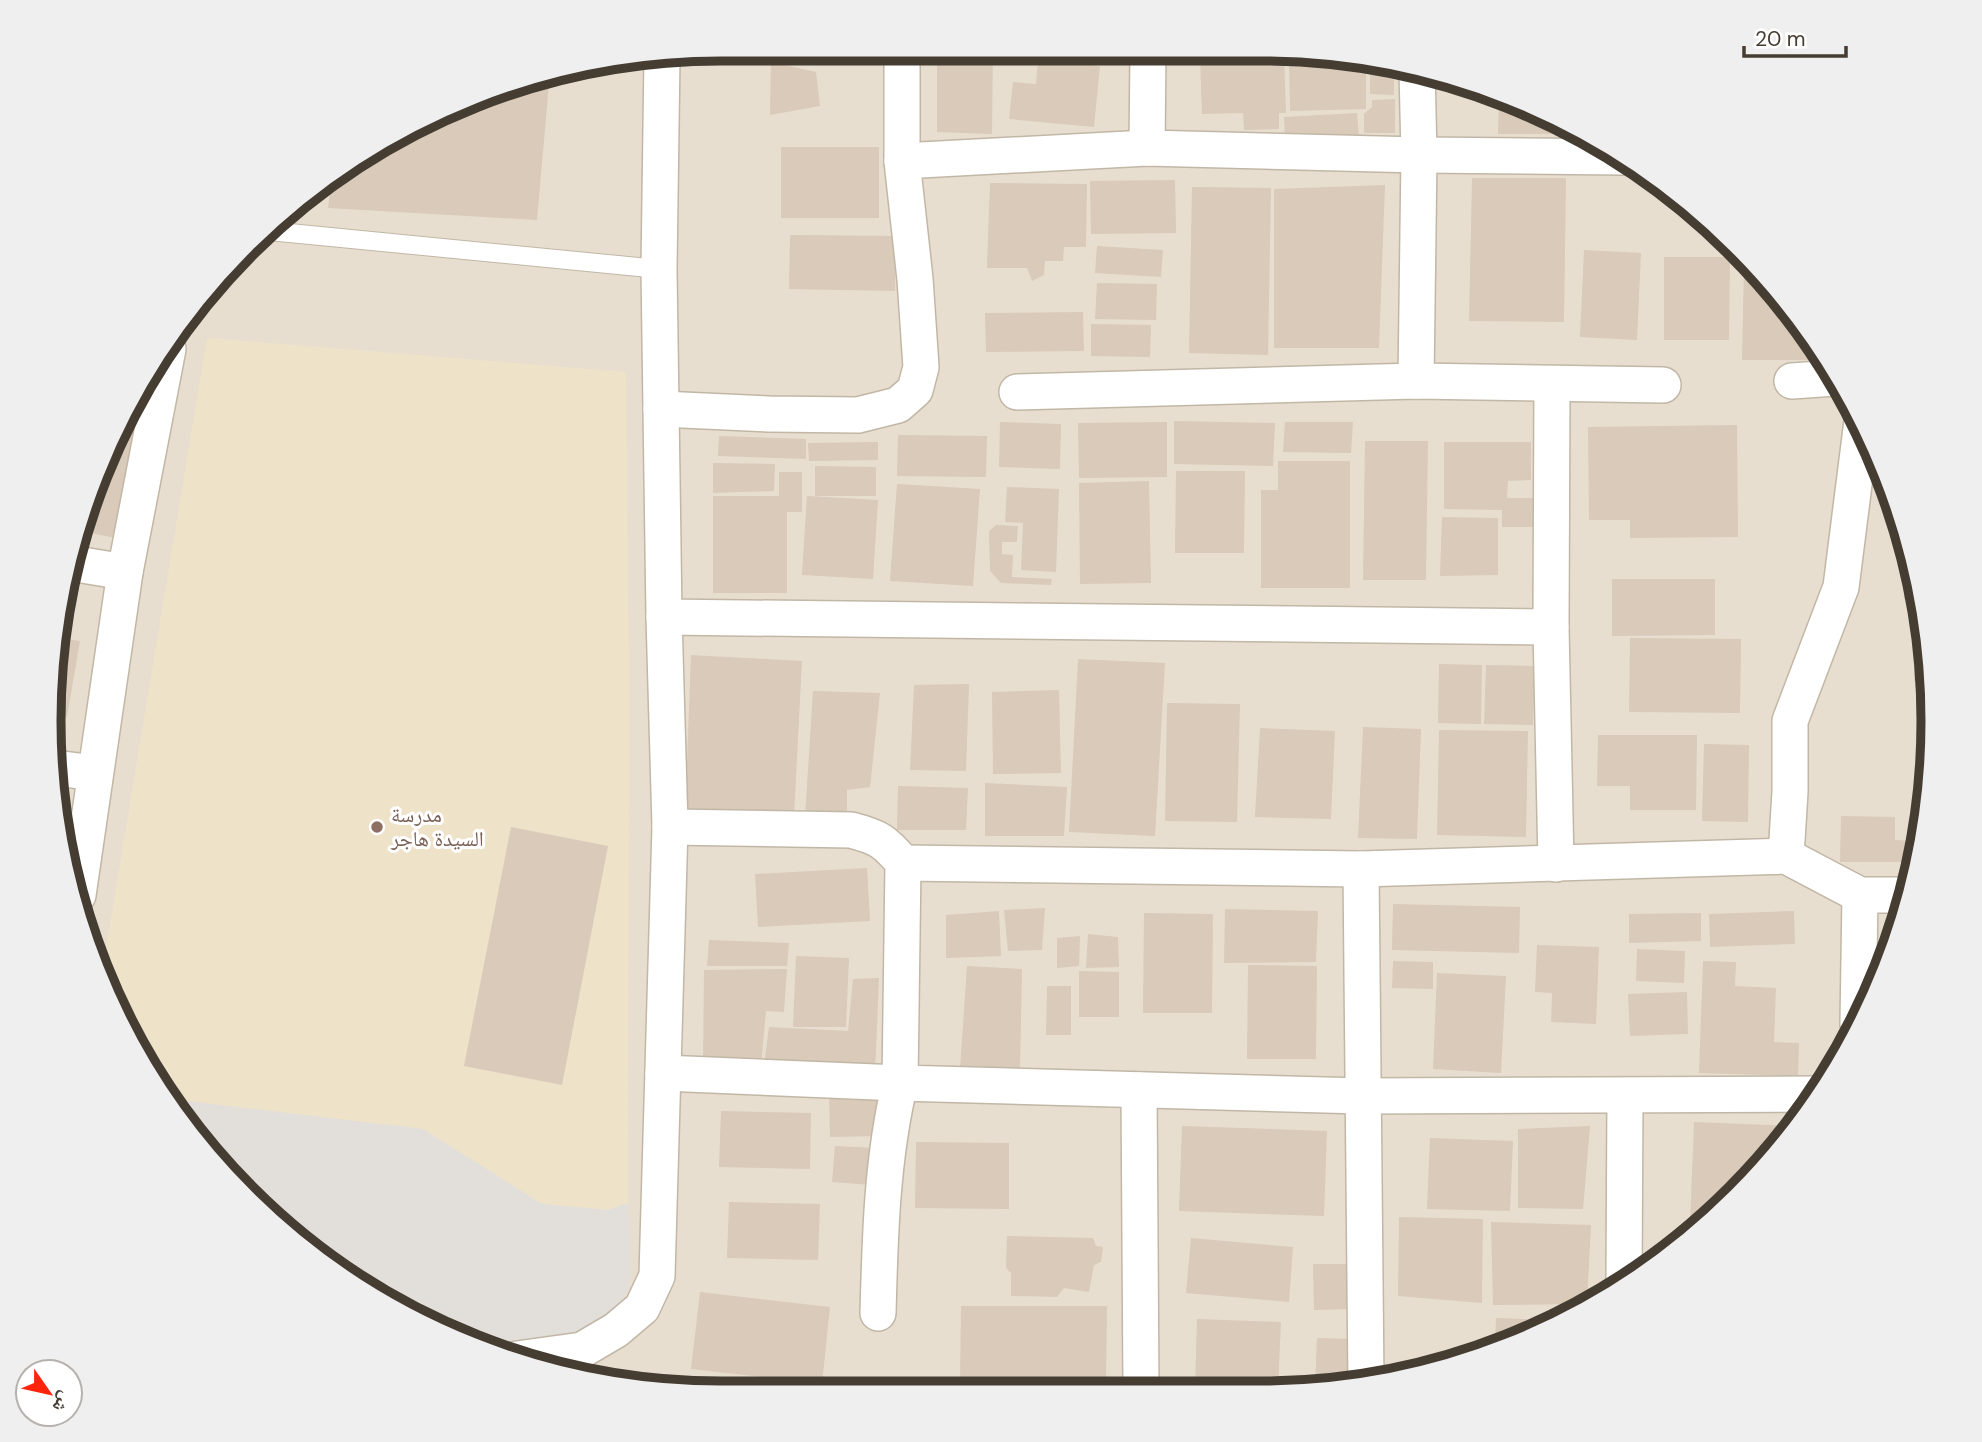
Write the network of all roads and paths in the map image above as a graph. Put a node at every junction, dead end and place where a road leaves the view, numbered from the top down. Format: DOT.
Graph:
graph roads {
  1 [pos="902,61"];
  2 [pos="1148,61"];
  3 [pos="662,64"];
  4 [pos="1417,80"];
  5 [pos="1147,148"];
  6 [pos="1419,155"];
  7 [pos="1602,157"];
  8 [pos="902,161"];
  9 [pos="278,232"];
  10 [pos="659,269"];
  11 [pos="1825,379"];
  12 [pos="1416,381"];
  13 [pos="1792,381"];
  14 [pos="1552,384"];
  15 [pos="154,385"];
  16 [pos="1663,385"];
  17 [pos="1017,393"];
  18 [pos="661,409"];
  19 [pos="1859,443"];
  20 [pos="80,565"];
  21 [pos="125,572"];
  22 [pos="664,617"];
  23 [pos="1551,627"];
  24 [pos="63,769"];
  25 [pos="95,773"];
  26 [pos="670,827"];
  27 [pos="1786,856"];
  28 [pos="903,863"];
  29 [pos="1556,864"];
  30 [pos="1361,869"];
  31 [pos="80,877"];
  32 [pos="1860,895"];
  33 [pos="1897,895"];
  34 [pos="1858,1001"];
  35 [pos="663,1073"];
  36 [pos="900,1083"];
  37 [pos="1139,1090"];
  38 [pos="1805,1094"];
  39 [pos="1625,1096"];
  40 [pos="1362,1097"];
  41 [pos="1623,1273"];
  42 [pos="878,1313"];
  43 [pos="584,1363"];
  44 [pos="1366,1372"];
  45 [pos="1140,1381"];
  1 -- 8 [label="street"];
  2 -- 5 [label="street"];
  3 -- 10 [label="street"];
  4 -- 6 [label="street"];
  5 -- 6 [label="street"];
  5 -- 8 [label="street"];
  6 -- 7 [label="street"];
  6 -- 12 [label="street"];
  8 -- 18 [label="street"];
  9 -- 10 [label="lane"];
  10 -- 18 [label="street"];
  11 -- 13 [label="street"];
  12 -- 14 [label="street"];
  12 -- 17 [label="street"];
  14 -- 16 [label="street"];
  14 -- 23 [label="street"];
  15 -- 21 [label="street"];
  18 -- 22 [label="street"];
  19 -- 27 [label="street"];
  20 -- 21 [label="street"];
  21 -- 25 [label="street"];
  22 -- 23 [label="street"];
  22 -- 26 [label="street"];
  23 -- 29 [label="street"];
  24 -- 25 [label="street"];
  25 -- 31 [label="street"];
  26 -- 28 [label="street"];
  26 -- 35 [label="street"];
  27 -- 29 [label="street"];
  27 -- 32 [label="street"];
  28 -- 30 [label="street"];
  28 -- 36 [label="street"];
  29 -- 30 [label="street"];
  30 -- 40 [label="street"];
  32 -- 33 [label="street"];
  32 -- 34 [label="street"];
  35 -- 36 [label="street"];
  35 -- 43 [label="street"];
  36 -- 37 [label="street"];
  36 -- 42 [label="street"];
  37 -- 40 [label="street"];
  37 -- 45 [label="street"];
  38 -- 39 [label="street"];
  39 -- 40 [label="street"];
  39 -- 41 [label="street"];
  40 -- 44 [label="street"];
}
